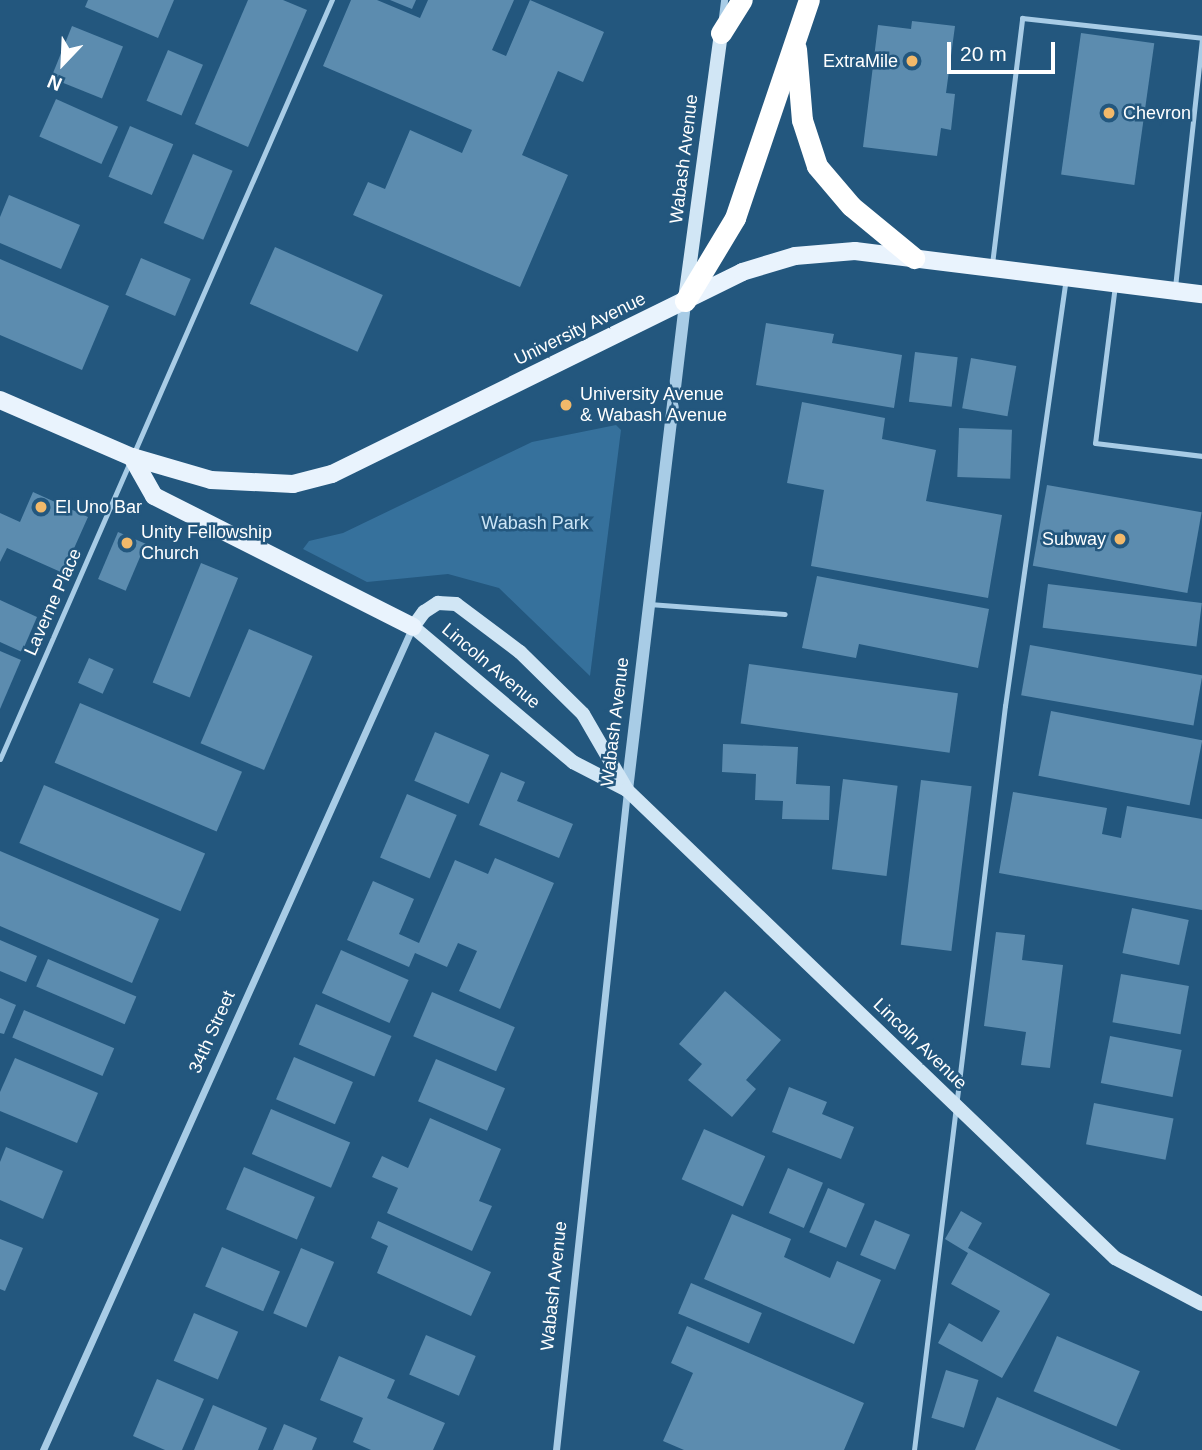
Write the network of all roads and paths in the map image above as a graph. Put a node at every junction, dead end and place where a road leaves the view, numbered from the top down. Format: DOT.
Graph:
graph roads {
  1 [pos="332,0"];
  2 [pos="724,0"];
  3 [pos="742,0"];
  4 [pos="809,0"];
  5 [pos="720,33"];
  6 [pos="1202,39"];
  7 [pos="795,42"];
  8 [pos="914,258"];
  9 [pos="991,267"];
  10 [pos="1067,276"];
  11 [pos="1115,283"];
  12 [pos="1175,290"];
  13 [pos="1202,294"];
  14 [pos="685,301"];
  15 [pos="0,400"];
  16 [pos="1202,456"];
  17 [pos="132,457"];
  18 [pos="649,604"];
  19 [pos="785,614"];
  20 [pos="413,627"];
  21 [pos="0,759"];
  22 [pos="627,790"];
  23 [pos="955,1105"];
  24 [pos="1202,1304"];
  25 [pos="43,1450"];
  26 [pos="555,1450"];
  27 [pos="914,1450"];
  1 -- 17 [label="lane, Laverne Place"];
  2 -- 5 [label="street, Wabash Avenue"];
  3 -- 5 [label="highway"];
  4 -- 7 [label="highway"];
  5 -- 14 [label="main road, Wabash Avenue"];
  6 -- 9 [label="lane"];
  6 -- 12 [label="lane"];
  7 -- 8 [label="highway"];
  7 -- 14 [label="highway"];
  8 -- 9 [label="main road, University Avenue"];
  8 -- 14 [label="main road, University Avenue"];
  9 -- 10 [label="main road, University Avenue"];
  10 -- 11 [label="main road, University Avenue"];
  10 -- 23 [label="lane"];
  11 -- 12 [label="main road, University Avenue"];
  11 -- 16 [label="lane"];
  12 -- 13 [label="main road, University Avenue"];
  14 -- 17 [label="main road, University Avenue"];
  14 -- 18 [label="street, Wabash Avenue"];
  15 -- 17 [label="main road, University Avenue"];
  17 -- 20 [label="main road"];
  17 -- 21 [label="lane, Laverne Place"];
  18 -- 19 [label="lane"];
  18 -- 22 [label="street, Wabash Avenue"];
  20 -- 22 [label="main road, Lincoln Avenue"];
  20 -- 22 [label="main road, Lincoln Avenue"];
  20 -- 25 [label="street, 34th Street"];
  22 -- 23 [label="main road, Lincoln Avenue"];
  22 -- 26 [label="street, Wabash Avenue"];
  23 -- 24 [label="main road, Lincoln Avenue"];
  23 -- 27 [label="lane"];
}
